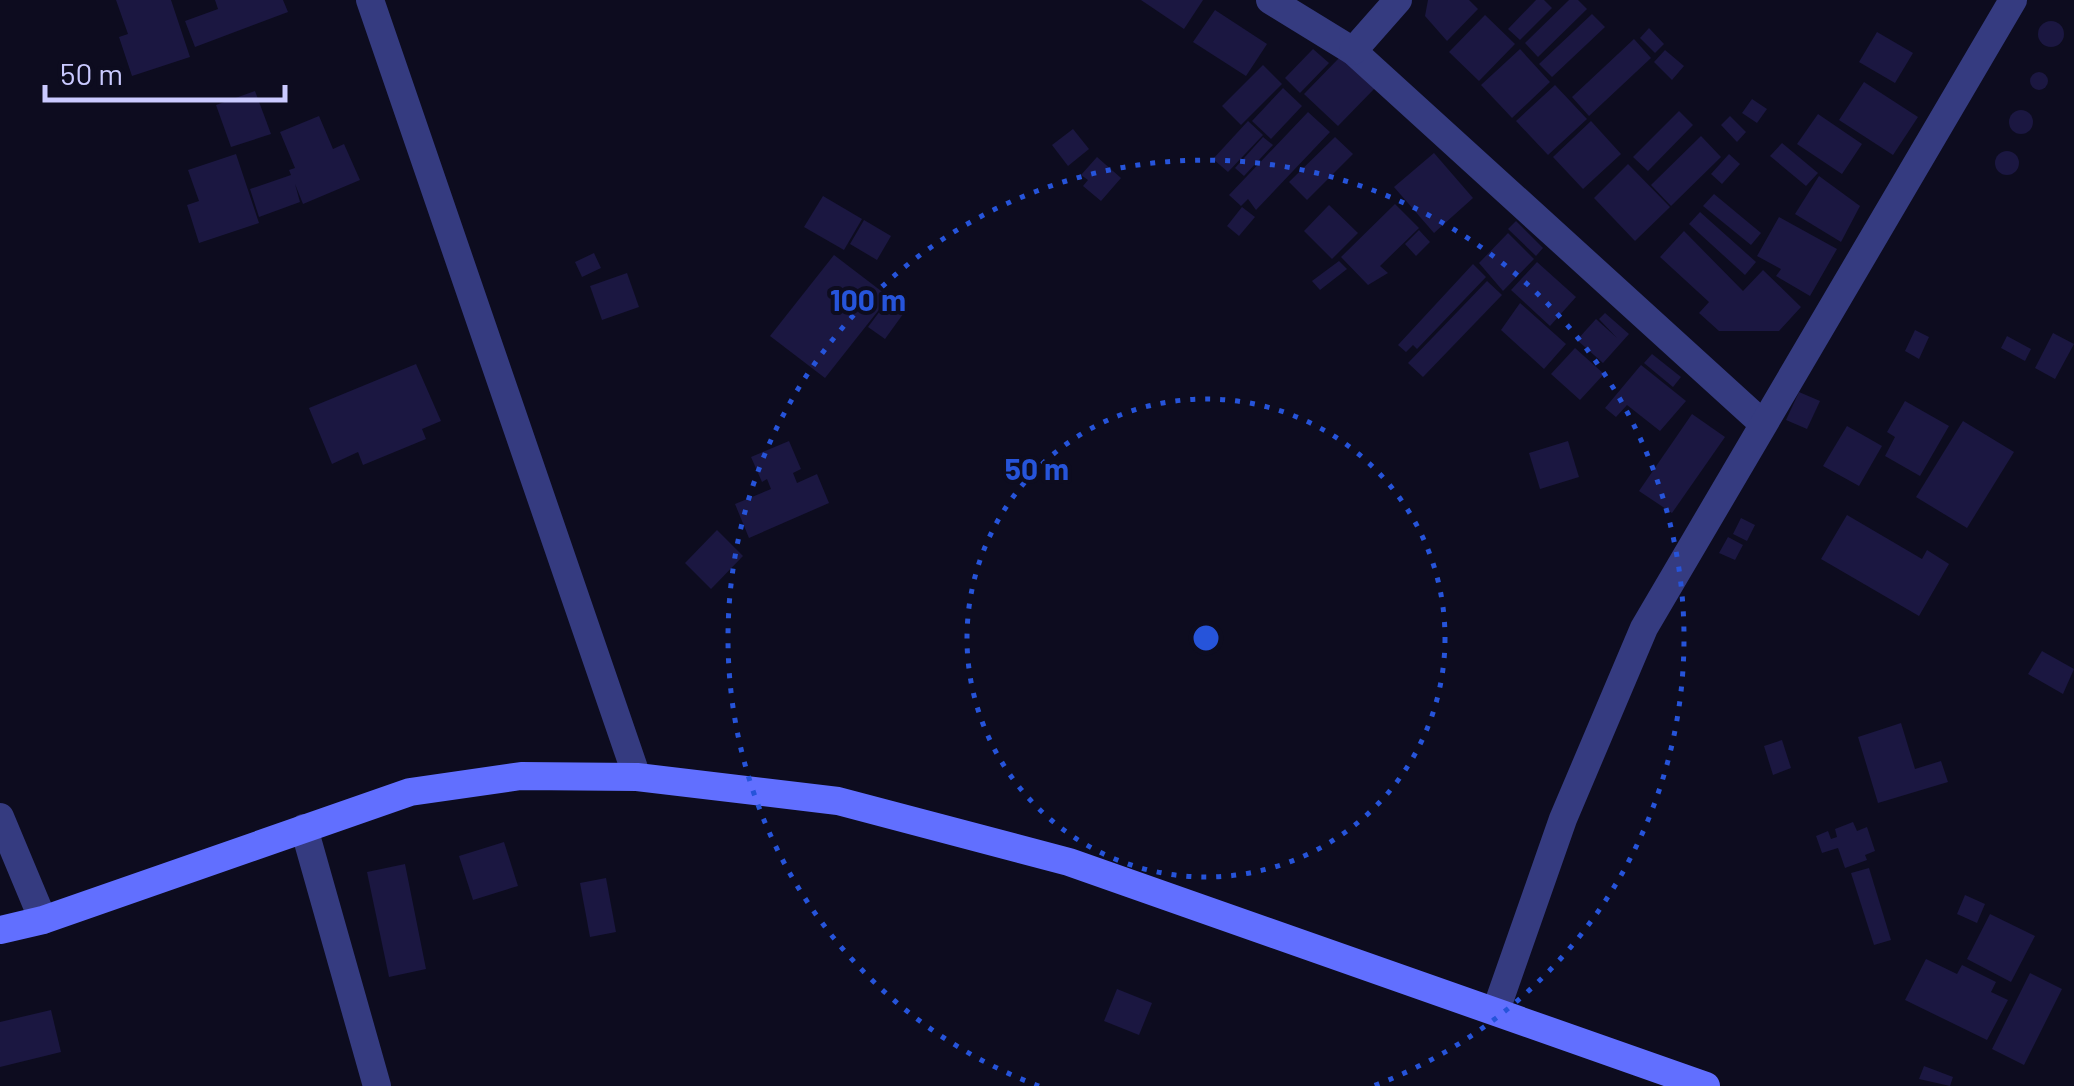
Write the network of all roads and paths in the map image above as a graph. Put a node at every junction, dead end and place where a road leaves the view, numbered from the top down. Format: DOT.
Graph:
graph roads {
  1 [pos="370,0"];
  2 [pos="1270,0"];
  3 [pos="1398,0"];
  4 [pos="2013,0"];
  5 [pos="1353,51"];
  6 [pos="1761,422"];
  7 [pos="637,777"];
  8 [pos="0,817"];
  9 [pos="304,828"];
  10 [pos="43,920"];
  11 [pos="0,930"];
  12 [pos="1496,1010"];
  13 [pos="377,1086"];
  14 [pos="1706,1086"];
  1 -- 7 [label="street"];
  2 -- 5 [label="street"];
  3 -- 5 [label="street"];
  4 -- 6 [label="street"];
  5 -- 6 [label="street"];
  6 -- 12 [label="street"];
  7 -- 9 [label="main road"];
  7 -- 12 [label="main road"];
  8 -- 10 [label="street"];
  9 -- 10 [label="main road"];
  9 -- 13 [label="street"];
  10 -- 11 [label="main road"];
  12 -- 14 [label="main road"];
}
